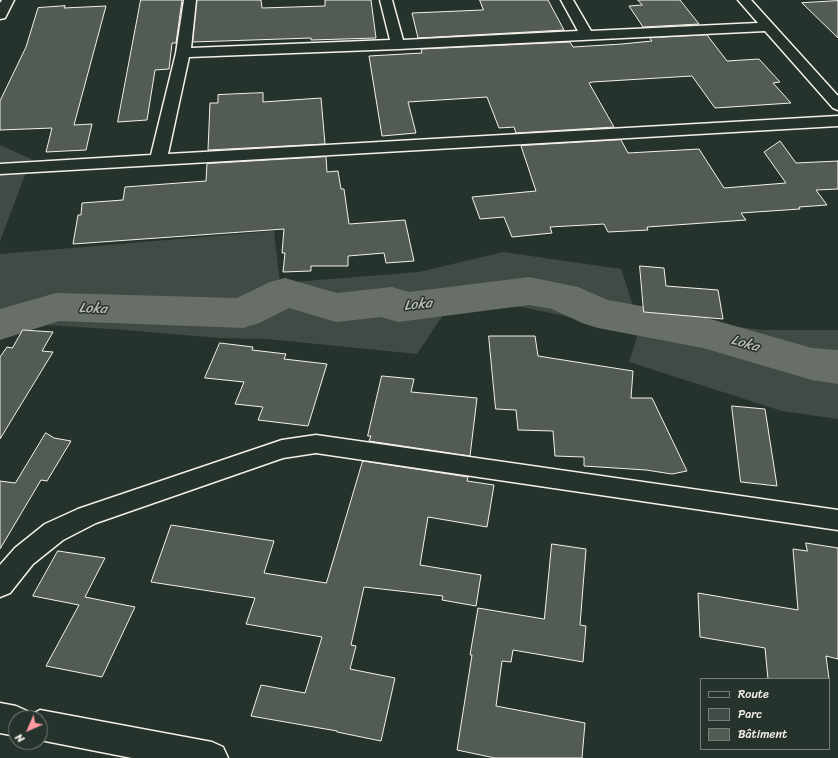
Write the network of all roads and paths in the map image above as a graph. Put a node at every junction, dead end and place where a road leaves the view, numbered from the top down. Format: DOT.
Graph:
graph roads {
  1 [pos="8,0"];
  2 [pos="190,0"];
  3 [pos="386,0"];
  4 [pos="567,0"];
  5 [pos="744,0"];
  6 [pos="0,15"];
  7 [pos="768,27"];
  8 [pos="586,34"];
  9 [pos="398,45"];
  10 [pos="183,53"];
  11 [pos="836,100"];
  12 [pos="838,121"];
  13 [pos="158,160"];
  14 [pos="0,169"];
  15 [pos="838,520"];
  16 [pos="0,585"];
  17 [pos="48,727"];
  18 [pos="212,758"];
  1 -- 6 [label="street"];
  2 -- 10 [label="street"];
  3 -- 9 [label="street"];
  4 -- 8 [label="street"];
  5 -- 7 [label="street"];
  7 -- 8 [label="street"];
  7 -- 11 [label="street"];
  8 -- 9 [label="street"];
  9 -- 10 [label="street"];
  10 -- 13 [label="street"];
  12 -- 13 [label="street"];
  13 -- 14 [label="street"];
  15 -- 16 [label="street"];
  17 -- 18 [label="street"];
}
